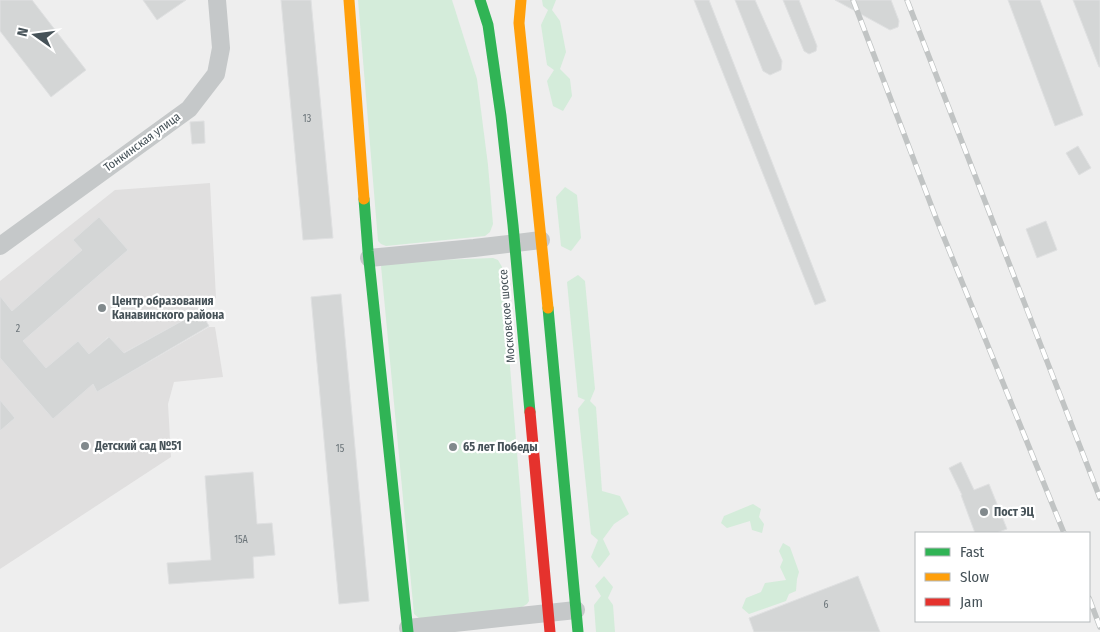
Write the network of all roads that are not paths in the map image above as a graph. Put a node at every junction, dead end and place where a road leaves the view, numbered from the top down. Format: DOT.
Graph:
graph roads {
  1 [pos="217,0"];
  2 [pos="348,0"];
  3 [pos="480,0"];
  4 [pos="486,0"];
  5 [pos="513,0"];
  6 [pos="520,0"];
  7 [pos="519,23"];
  8 [pos="488,25"];
  9 [pos="541,240"];
  10 [pos="514,243"];
  11 [pos="0,246"];
  12 [pos="369,258"];
  13 [pos="576,610"];
  14 [pos="548,613"];
  15 [pos="408,630"];
  16 [pos="550,632"];
  17 [pos="578,632"];
  1 -- 11 [label="street, Тонкинская улица"];
  2 -- 12 [label="main road"];
  3 -- 8 [label="main road, Московское шоссе"];
  4 -- 8 [label="main road"];
  5 -- 7 [label="main road"];
  6 -- 7 [label="main road"];
  7 -- 9 [label="main road"];
  8 -- 10 [label="main road, Московское шоссе"];
  9 -- 10 [label="street"];
  9 -- 13 [label="main road"];
  10 -- 12 [label="street"];
  10 -- 14 [label="main road, Московское шоссе"];
  12 -- 15 [label="main road"];
  13 -- 14 [label="street"];
  13 -- 17 [label="main road"];
  14 -- 15 [label="street"];
  14 -- 16 [label="main road, Московское шоссе"];
}
